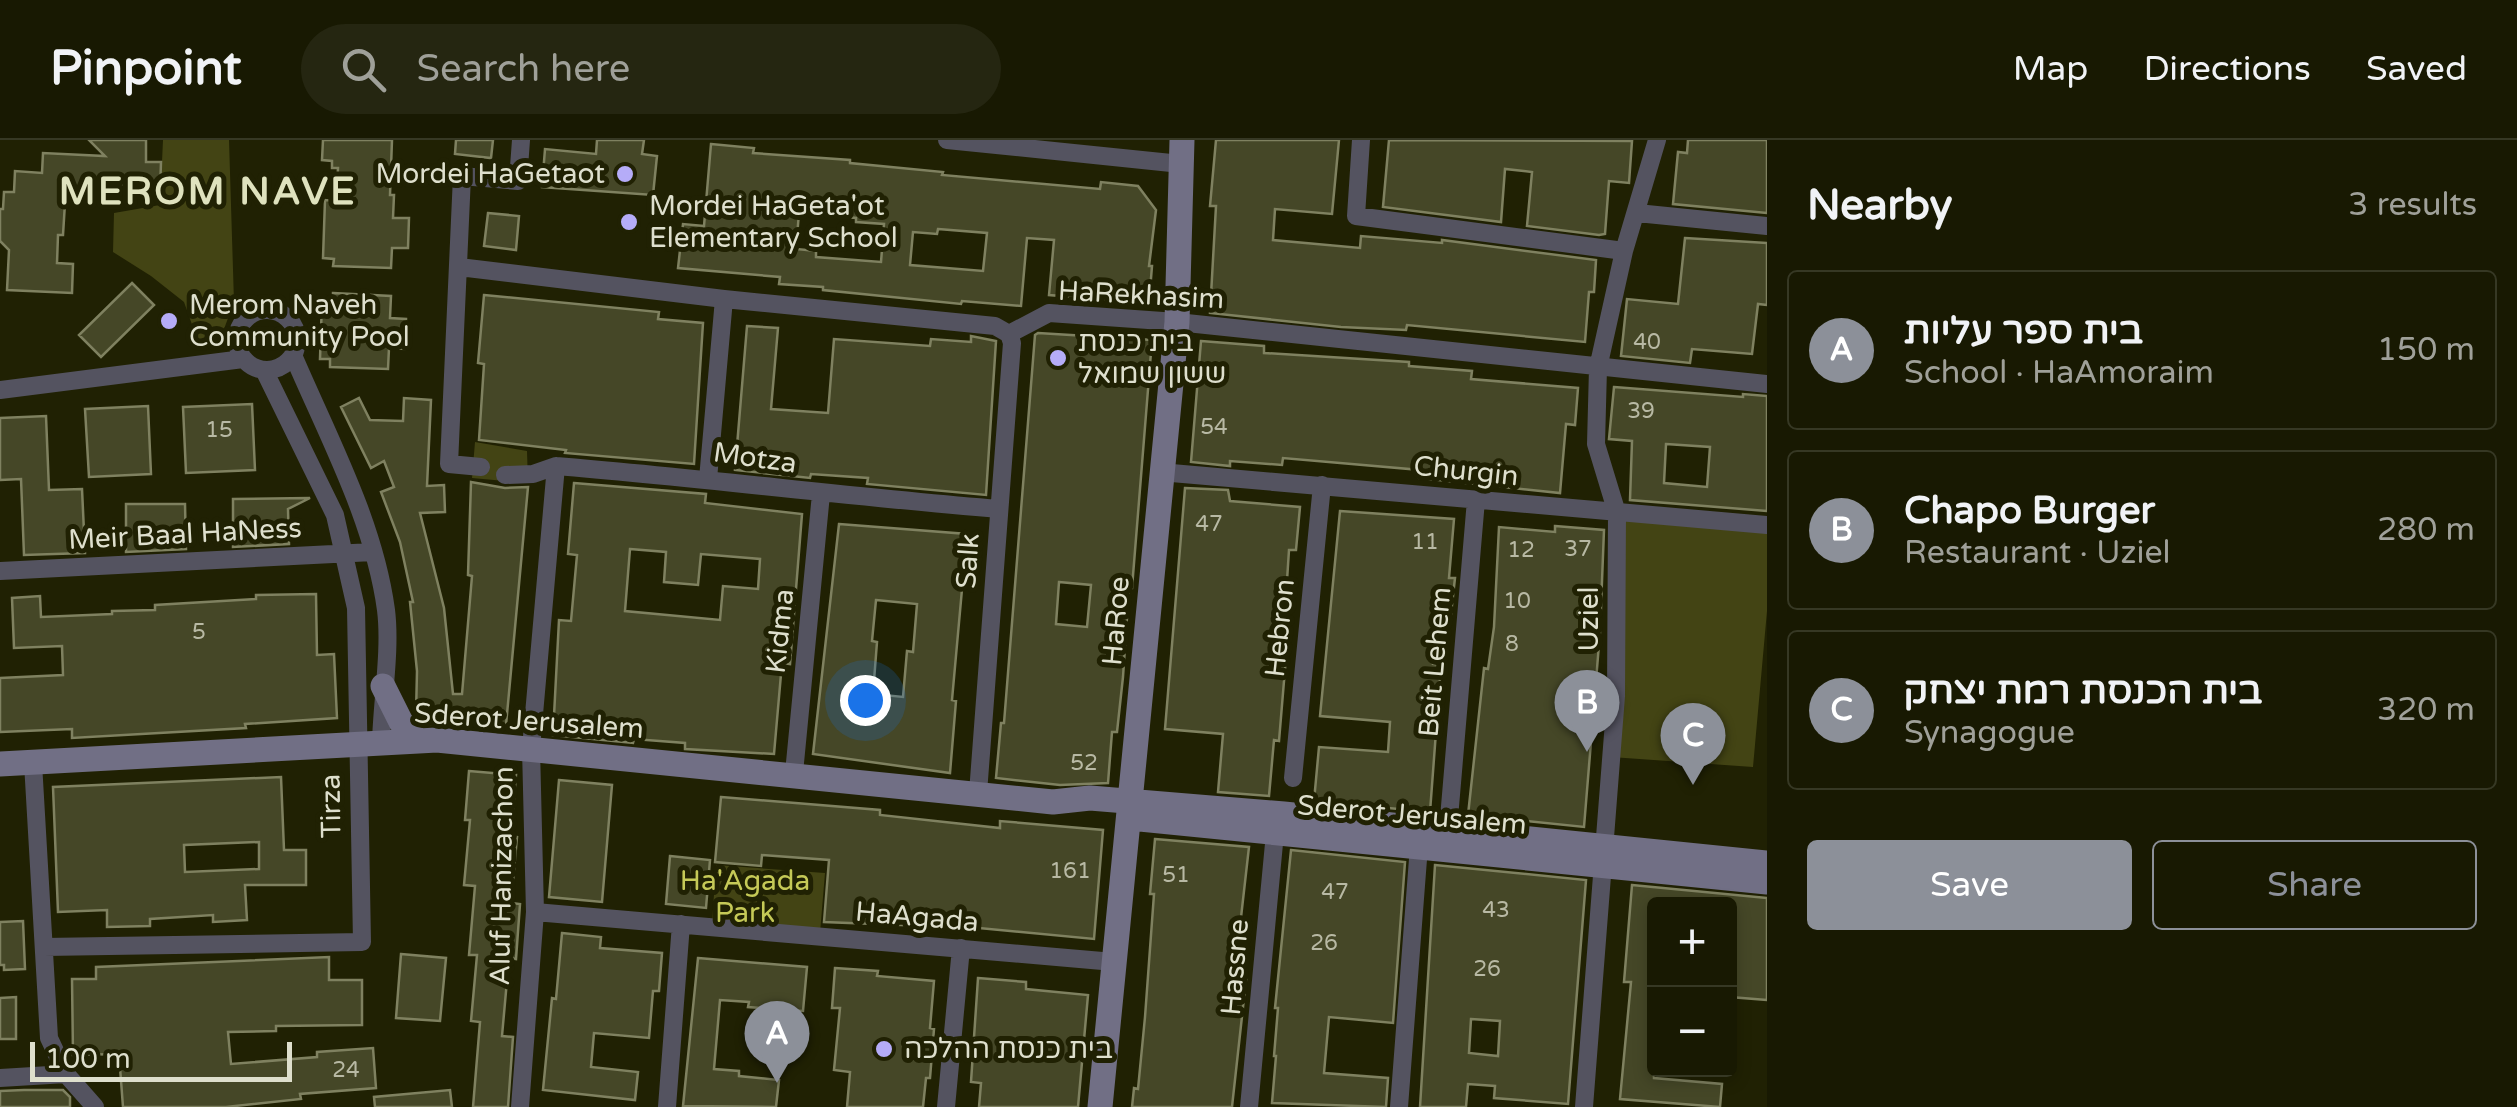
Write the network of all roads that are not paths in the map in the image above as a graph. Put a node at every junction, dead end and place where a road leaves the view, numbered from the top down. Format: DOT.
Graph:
graph roads {
  1 [pos="522,140"];
  2 [pos="947,140"];
  3 [pos="1361,140"];
  4 [pos="1658,140"];
  5 [pos="1019,144"];
  6 [pos="1181,152"];
  7 [pos="1637,213"];
  8 [pos="1767,226"];
  9 [pos="1624,250"];
  10 [pos="458,267"];
  11 [pos="724,299"];
  12 [pos="1178,322"];
  13 [pos="1009,334"];
  14 [pos="293,355"];
  15 [pos="243,359"];
  16 [pos="1598,368"];
  17 [pos="264,370"];
  18 [pos="1767,384"];
  19 [pos="0,390"];
  20 [pos="556,466"];
  21 [pos="480,468"];
  22 [pos="1160,472"];
  23 [pos="506,476"];
  24 [pos="708,478"];
  25 [pos="1322,485"];
  26 [pos="820,494"];
  27 [pos="1476,500"];
  28 [pos="999,509"];
  29 [pos="1616,513"];
  30 [pos="1767,526"];
  31 [pos="373,552"];
  32 [pos="344,554"];
  33 [pos="0,572"];
  34 [pos="383,686"];
  35 [pos="417,740"];
  36 [pos="369,742"];
  37 [pos="531,748"];
  38 [pos="33,762"];
  39 [pos="0,764"];
  40 [pos="794,773"];
  41 [pos="1293,778"];
  42 [pos="978,794"];
  43 [pos="1128,809"];
  44 [pos="1448,830"];
  45 [pos="1274,832"];
  46 [pos="1419,846"];
  47 [pos="1603,855"];
  48 [pos="1767,863"];
  49 [pos="1767,882"];
  50 [pos="535,912"];
  51 [pos="681,924"];
  52 [pos="44,947"];
  53 [pos="961,948"];
  54 [pos="1114,962"];
  55 [pos="66,1074"];
  56 [pos="0,1078"];
  57 [pos="94,1107"];
  58 [pos="520,1107"];
  59 [pos="667,1107"];
  60 [pos="946,1107"];
  61 [pos="1100,1107"];
  62 [pos="1250,1107"];
  63 [pos="1399,1107"];
  64 [pos="1584,1107"];
  1 -- 10 [label="street"];
  2 -- 5 [label="street"];
  3 -- 9 [label="street"];
  4 -- 7 [label="street, Uziel"];
  5 -- 6 [label="street"];
  6 -- 12 [label="street, HaRoe"];
  7 -- 8 [label="street"];
  7 -- 9 [label="street, Uziel"];
  9 -- 16 [label="street, Uziel"];
  10 -- 11 [label="street"];
  10 -- 21 [label="street"];
  11 -- 13 [label="street"];
  11 -- 24 [label="street"];
  12 -- 13 [label="street, HaRekhasim"];
  12 -- 16 [label="street, HaRekhasim"];
  12 -- 22 [label="street, HaRoe"];
  13 -- 28 [label="street, Salk"];
  14 -- 15 [label="street"];
  14 -- 17 [label="street"];
  14 -- 31 [label="street, Tirza"];
  15 -- 17 [label="street"];
  15 -- 19 [label="street"];
  16 -- 18 [label="street, HaRekhasim"];
  16 -- 29 [label="street, Uziel"];
  17 -- 32 [label="street, Tirza"];
  20 -- 23 [label="street, Motza"];
  20 -- 24 [label="street, Motza"];
  20 -- 37 [label="street, Aluf Hanizachon"];
  22 -- 25 [label="street, Churgin"];
  22 -- 43 [label="street, HaRoe"];
  24 -- 26 [label="street, Motza"];
  25 -- 27 [label="street, Churgin"];
  25 -- 41 [label="street, Hebron"];
  26 -- 28 [label="street, Motza"];
  26 -- 40 [label="street, Kidma"];
  27 -- 29 [label="street, Churgin"];
  27 -- 44 [label="street, Beit Lehem"];
  28 -- 42 [label="street, Salk"];
  29 -- 30 [label="street, Churgin"];
  29 -- 47 [label="street, Uziel"];
  31 -- 32 [label="street, Meir Baal HaNess"];
  31 -- 34 [label="street, Tirza"];
  32 -- 33 [label="street, Meir Baal HaNess"];
  32 -- 36 [label="street, Tirza"];
  34 -- 35 [label="street"];
  34 -- 36 [label="street, Tirza"];
  35 -- 36 [label="street, Sderot Jerusalem"];
  35 -- 37 [label="street, Sderot Jerusalem"];
  36 -- 38 [label="street, Sderot Jerusalem"];
  36 -- 52 [label="street, Tirza"];
  37 -- 40 [label="street, Sderot Jerusalem"];
  37 -- 50 [label="street, Aluf Hanizachon"];
  38 -- 39 [label="street, Sderot Jerusalem"];
  38 -- 52 [label="street"];
  40 -- 42 [label="street, Sderot Jerusalem"];
  42 -- 43 [label="street, Sderot Jerusalem"];
  43 -- 44 [label="street, Sderot Jerusalem"];
  43 -- 45 [label="street, Sderot Jerusalem"];
  43 -- 54 [label="street, HaRoe"];
  44 -- 47 [label="street, Sderot Jerusalem"];
  45 -- 46 [label="street, Sderot Jerusalem"];
  45 -- 62 [label="street, Hassne"];
  46 -- 47 [label="street, Sderot Jerusalem"];
  46 -- 63 [label="street"];
  47 -- 48 [label="street, Sderot Jerusalem"];
  47 -- 49 [label="street, Sderot Jerusalem"];
  47 -- 64 [label="street, Uziel"];
  50 -- 51 [label="street, HaAgada"];
  50 -- 58 [label="street, Aluf Hanizachon"];
  51 -- 53 [label="street, HaAgada"];
  51 -- 59 [label="street"];
  52 -- 55 [label="street"];
  53 -- 54 [label="street, HaAgada"];
  53 -- 60 [label="street"];
  54 -- 61 [label="street, HaRoe"];
  55 -- 56 [label="street"];
  55 -- 57 [label="street"];
}
